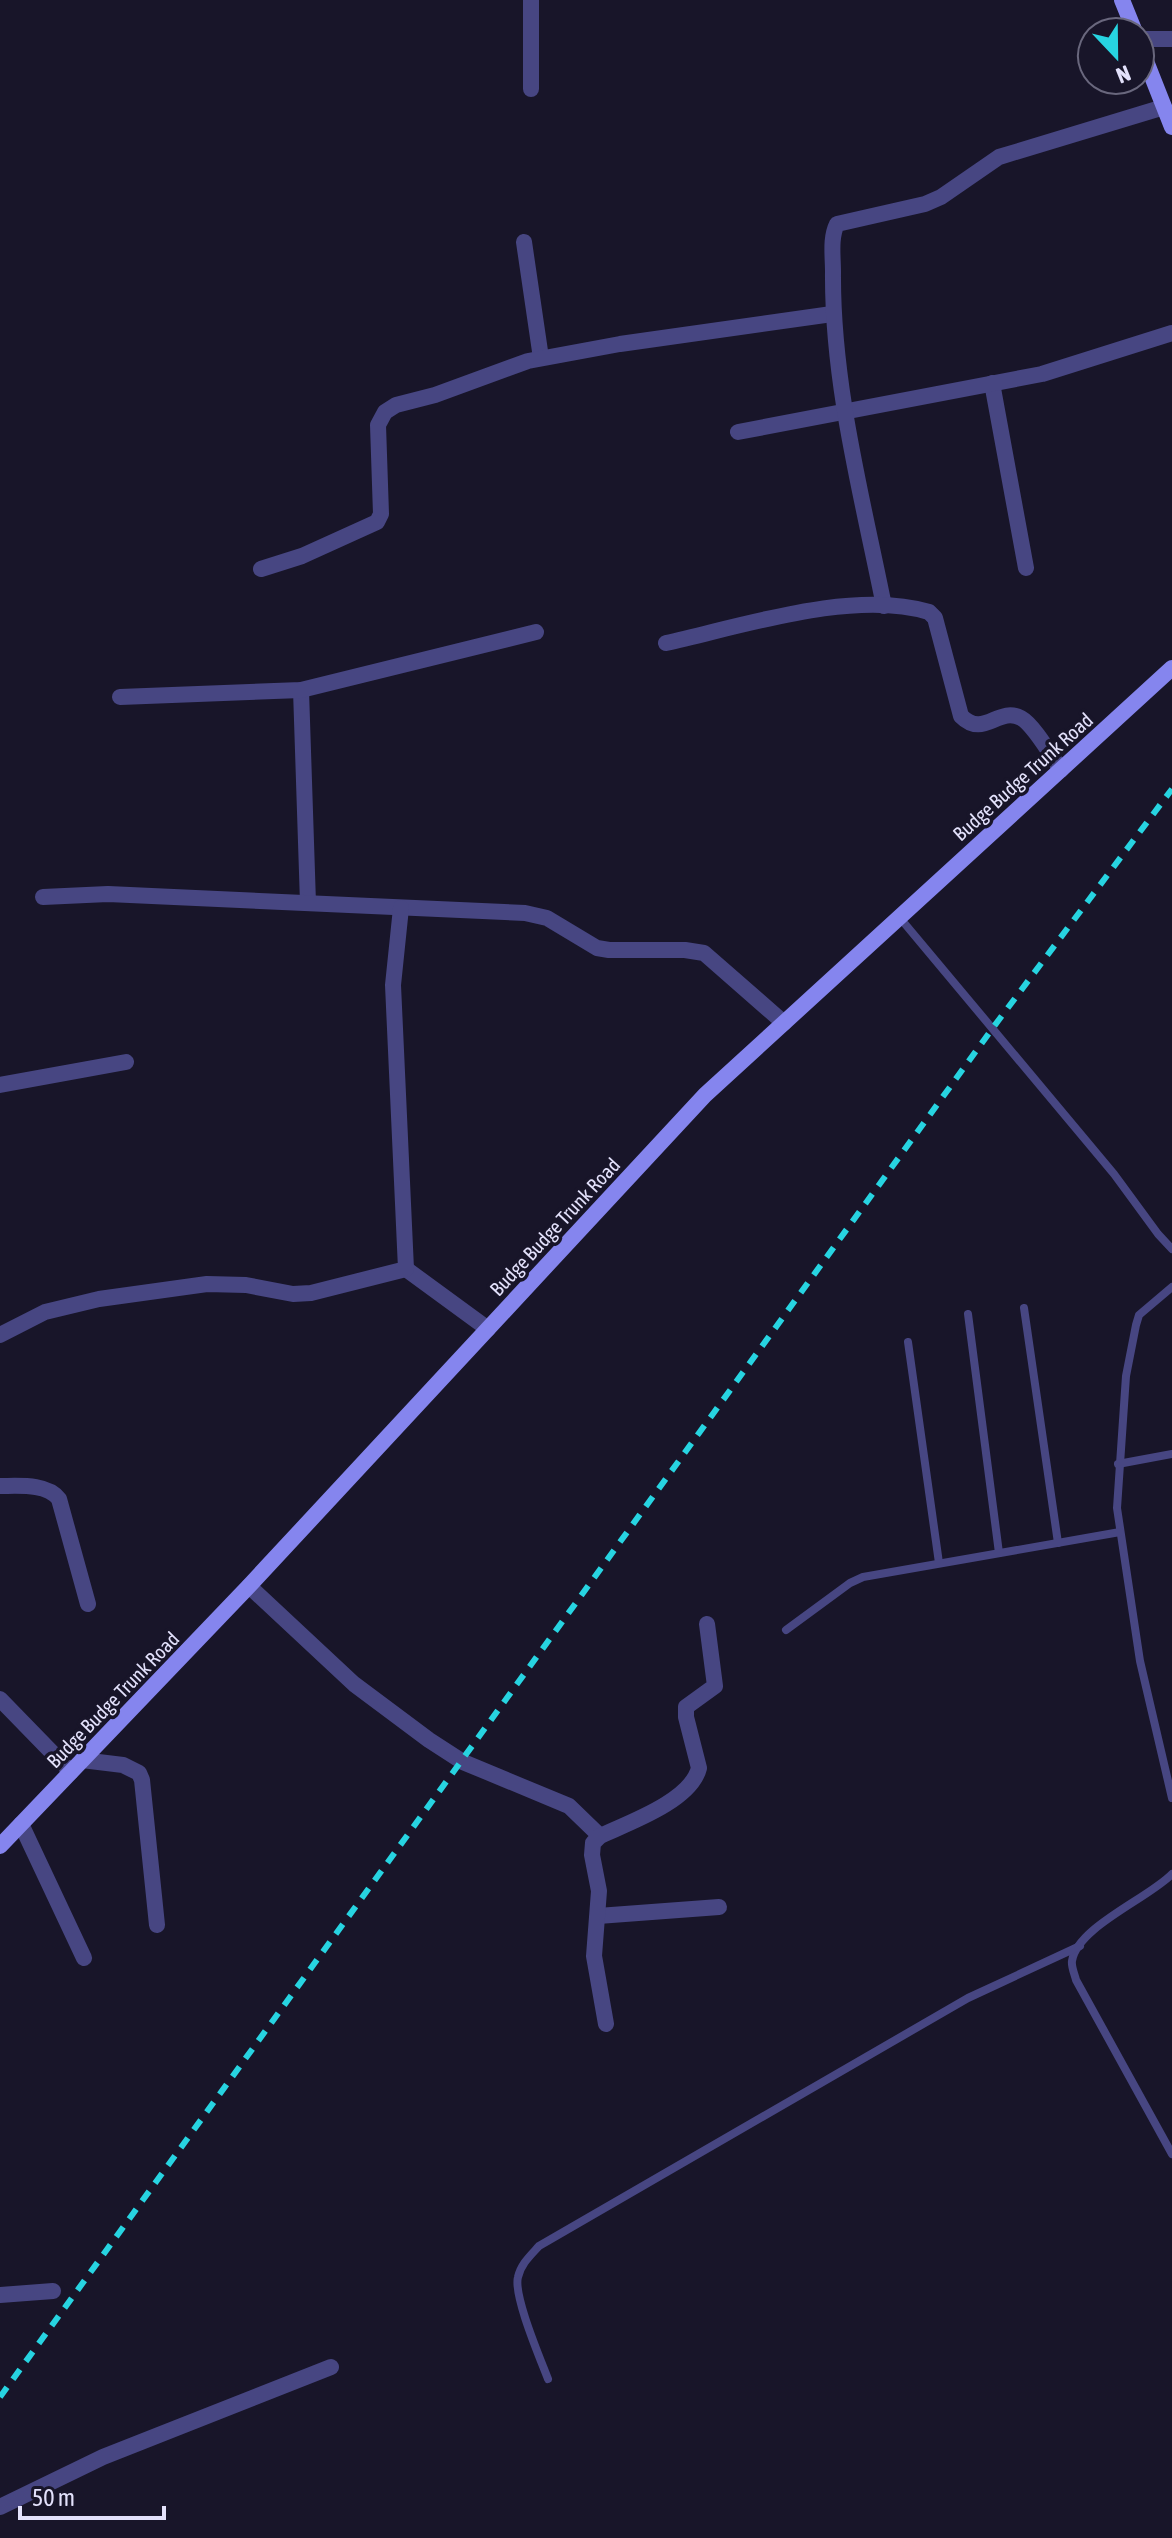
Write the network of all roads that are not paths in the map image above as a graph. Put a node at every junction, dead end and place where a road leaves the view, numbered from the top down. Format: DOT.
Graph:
graph roads {
  1 [pos="531,0"];
  2 [pos="1156,87"];
  3 [pos="531,89"];
  4 [pos="1164,107"];
  5 [pos="1172,127"];
  6 [pos="524,242"];
  7 [pos="832,314"];
  8 [pos="1172,333"];
  9 [pos="541,358"];
  10 [pos="992,383"];
  11 [pos="845,409"];
  12 [pos="738,432"];
  13 [pos="1026,568"];
  14 [pos="261,569"];
  15 [pos="884,606"];
  16 [pos="536,632"];
  17 [pos="666,643"];
  18 [pos="1172,668"];
  19 [pos="301,690"];
  20 [pos="120,697"];
  21 [pos="1061,770"];
  22 [pos="43,897"];
  23 [pos="308,903"];
  24 [pos="401,908"];
  25 [pos="900,918"];
  26 [pos="784,1023"];
  27 [pos="126,1062"];
  28 [pos="0,1085"];
  29 [pos="1172,1249"];
  30 [pos="406,1269"];
  31 [pos="1172,1287"];
  32 [pos="1024,1308"];
  33 [pos="968,1314"];
  34 [pos="488,1329"];
  35 [pos="0,1335"];
  36 [pos="908,1342"];
  37 [pos="1172,1454"];
  38 [pos="1118,1464"];
  39 [pos="0,1486"];
  40 [pos="1120,1532"];
  41 [pos="1058,1543"];
  42 [pos="999,1553"];
  43 [pos="939,1563"];
  44 [pos="249,1586"];
  45 [pos="88,1604"];
  46 [pos="707,1624"];
  47 [pos="786,1630"];
  48 [pos="0,1699"];
  49 [pos="76,1766"];
  50 [pos="1172,1798"];
  51 [pos="21,1824"];
  52 [pos="600,1836"];
  53 [pos="0,1846"];
  54 [pos="1172,1874"];
  55 [pos="719,1907"];
  56 [pos="598,1916"];
  57 [pos="157,1925"];
  58 [pos="1080,1946"];
  59 [pos="84,1958"];
  60 [pos="606,2024"];
  61 [pos="1172,2154"];
  62 [pos="53,2291"];
  63 [pos="0,2295"];
  64 [pos="331,2367"];
  65 [pos="548,2379"];
  66 [pos="0,2507"];
  1 -- 3 [label="street"];
  2 -- 4 [label="main road"];
  4 -- 5 [label="main road"];
  4 -- 7 [label="street"];
  6 -- 9 [label="street"];
  7 -- 9 [label="street"];
  7 -- 11 [label="street"];
  8 -- 10 [label="street"];
  9 -- 14 [label="street"];
  10 -- 11 [label="street"];
  10 -- 13 [label="street"];
  11 -- 12 [label="street"];
  11 -- 15 [label="street"];
  15 -- 17 [label="street"];
  15 -- 21 [label="street"];
  16 -- 19 [label="street"];
  18 -- 21 [label="main road, Budge Budge Trunk Road"];
  19 -- 20 [label="street"];
  19 -- 23 [label="street"];
  21 -- 25 [label="main road, Budge Budge Trunk Road"];
  22 -- 23 [label="street"];
  23 -- 24 [label="street"];
  24 -- 26 [label="street"];
  24 -- 30 [label="street"];
  25 -- 26 [label="main road, Budge Budge Trunk Road"];
  25 -- 29 [label="lane"];
  26 -- 34 [label="main road, Budge Budge Trunk Road"];
  27 -- 28 [label="street"];
  30 -- 34 [label="street"];
  30 -- 35 [label="street"];
  31 -- 38 [label="lane"];
  32 -- 41 [label="lane"];
  33 -- 42 [label="lane"];
  34 -- 44 [label="main road, Budge Budge Trunk Road"];
  36 -- 43 [label="lane"];
  37 -- 38 [label="lane"];
  38 -- 40 [label="lane"];
  39 -- 45 [label="street"];
  40 -- 41 [label="lane"];
  40 -- 50 [label="lane"];
  41 -- 42 [label="lane"];
  42 -- 43 [label="lane"];
  43 -- 47 [label="lane"];
  44 -- 49 [label="main road, Budge Budge Trunk Road"];
  44 -- 52 [label="street"];
  46 -- 52 [label="street"];
  48 -- 49 [label="street"];
  49 -- 51 [label="main road, Budge Budge Trunk Road"];
  49 -- 57 [label="street"];
  51 -- 53 [label="main road, Budge Budge Trunk Road"];
  51 -- 59 [label="street"];
  52 -- 56 [label="street"];
  54 -- 58 [label="lane"];
  55 -- 56 [label="street"];
  56 -- 60 [label="street"];
  58 -- 61 [label="lane"];
  58 -- 65 [label="lane"];
  62 -- 63 [label="street"];
  64 -- 66 [label="street"];
}
